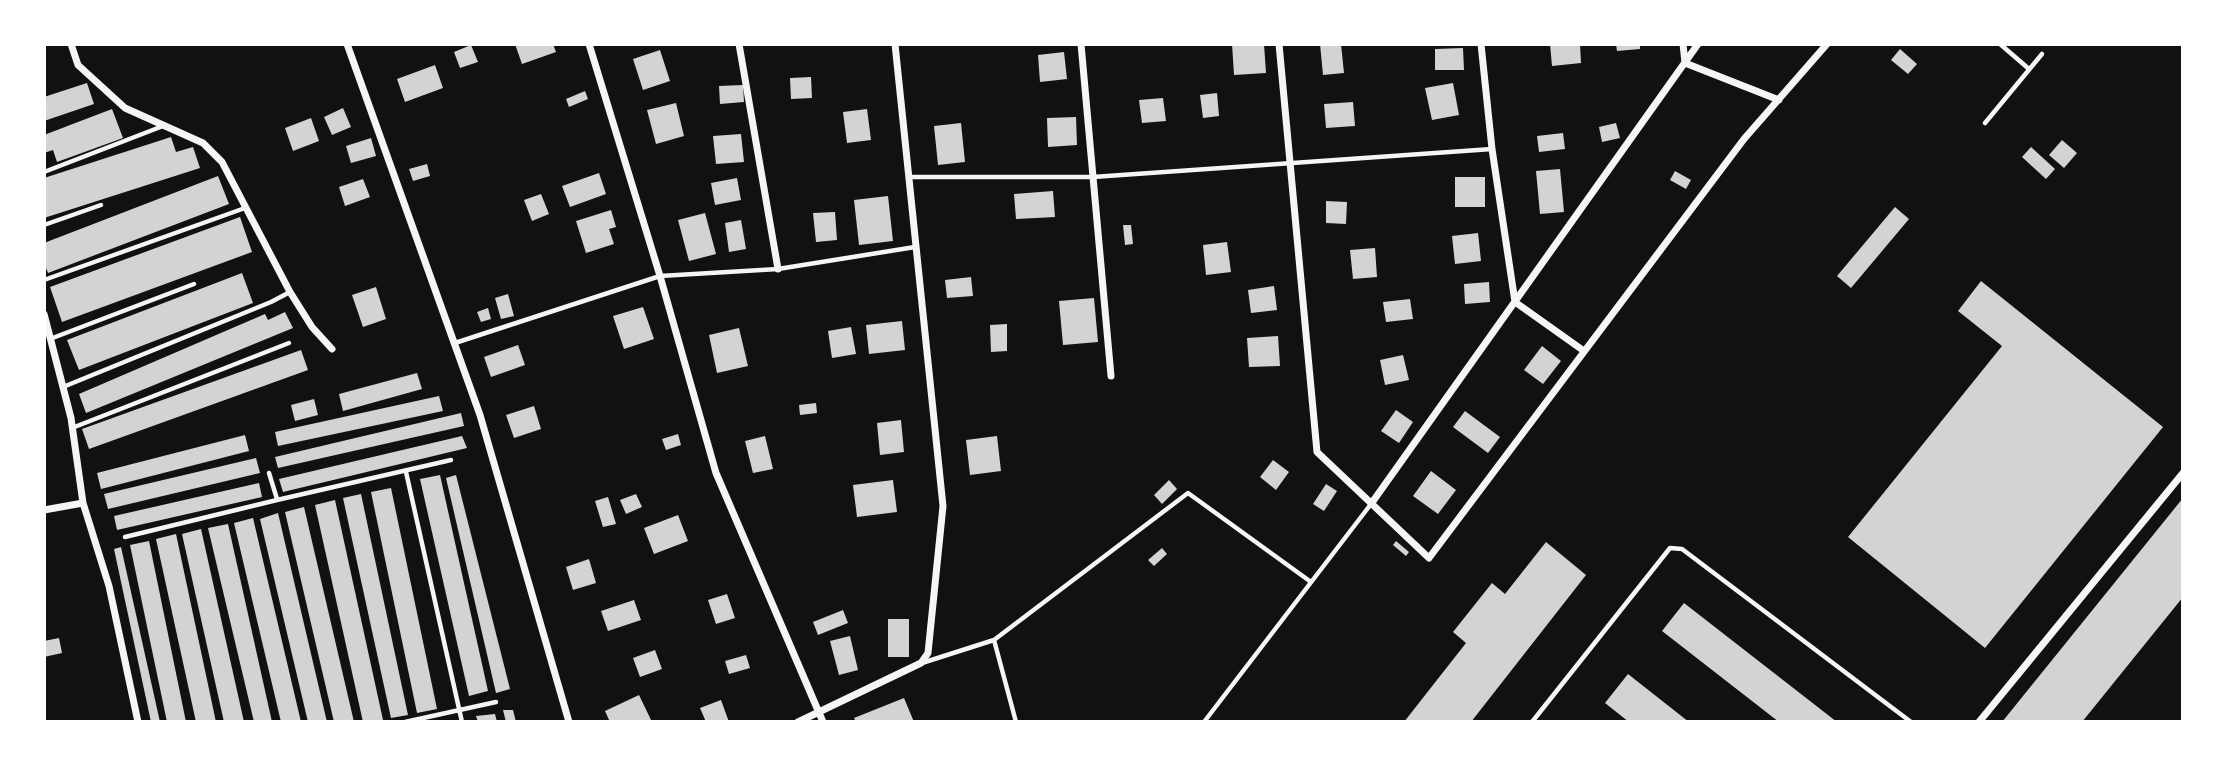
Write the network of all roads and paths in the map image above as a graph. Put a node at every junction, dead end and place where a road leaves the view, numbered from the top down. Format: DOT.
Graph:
graph roads {
  1 [pos="71,44"];
  2 [pos="347,44"];
  3 [pos="589,44"];
  4 [pos="739,44"];
  5 [pos="894,44"];
  6 [pos="1081,44"];
  7 [pos="1279,44"];
  8 [pos="1482,44"];
  9 [pos="1683,44"];
  10 [pos="1698,44"];
  11 [pos="1827,44"];
  12 [pos="2000,44"];
  13 [pos="2042,54"];
  14 [pos="1685,63"];
  15 [pos="2029,69"];
  16 [pos="1779,100"];
  17 [pos="1985,122"];
  18 [pos="164,126"];
  19 [pos="1492,149"];
  20 [pos="1289,164"];
  21 [pos="44,173"];
  22 [pos="908,177"];
  23 [pos="1093,177"];
  24 [pos="102,205"];
  25 [pos="246,208"];
  26 [pos="44,225"];
  27 [pos="915,247"];
  28 [pos="778,270"];
  29 [pos="660,276"];
  30 [pos="44,280"];
  31 [pos="194,284"];
  32 [pos="290,292"];
  33 [pos="1515,302"];
  34 [pos="44,314"];
  35 [pos="50,339"];
  36 [pos="289,343"];
  37 [pos="455,343"];
  38 [pos="332,349"];
  39 [pos="1584,351"];
  40 [pos="1111,376"];
  41 [pos="63,387"];
  42 [pos="72,428"];
  43 [pos="451,460"];
  44 [pos="406,472"];
  45 [pos="2183,472"];
  46 [pos="269,473"];
  47 [pos="277,500"];
  48 [pos="83,503"];
  49 [pos="1371,503"];
  50 [pos="44,510"];
  51 [pos="125,537"];
  52 [pos="1311,582"];
  53 [pos="994,640"];
  54 [pos="921,663"];
  55 [pos="496,702"];
  56 [pos="460,710"];
  57 [pos="818,712"];
  58 [pos="138,722"];
  59 [pos="405,722"];
  60 [pos="463,722"];
  61 [pos="569,722"];
  62 [pos="798,722"];
  63 [pos="822,722"];
  64 [pos="1016,722"];
  65 [pos="1204,722"];
  66 [pos="1532,722"];
  67 [pos="1911,722"];
  68 [pos="1979,722"];
  1 -- 18 [label="street"];
  2 -- 37 [label="street"];
  3 -- 29 [label="street"];
  4 -- 28 [label="street"];
  5 -- 22 [label="street"];
  6 -- 23 [label="street"];
  7 -- 20 [label="street"];
  8 -- 19 [label="street"];
  9 -- 14 [label="street"];
  10 -- 14 [label="street"];
  11 -- 16 [label="street"];
  12 -- 15 [label="lane"];
  13 -- 15 [label="lane"];
  14 -- 16 [label="street"];
  14 -- 33 [label="street"];
  15 -- 17 [label="lane"];
  16 -- 39 [label="street"];
  18 -- 21 [label="lane"];
  18 -- 25 [label="street"];
  19 -- 20 [label="lane"];
  19 -- 33 [label="street"];
  20 -- 23 [label="lane"];
  20 -- 49 [label="street"];
  22 -- 23 [label="lane"];
  22 -- 27 [label="street"];
  23 -- 40 [label="street"];
  24 -- 26 [label="lane"];
  25 -- 30 [label="lane"];
  25 -- 32 [label="street"];
  27 -- 28 [label="lane"];
  27 -- 54 [label="street"];
  28 -- 29 [label="lane"];
  29 -- 37 [label="lane"];
  29 -- 57 [label="street"];
  31 -- 35 [label="lane"];
  32 -- 38 [label="street"];
  32 -- 41 [label="lane"];
  33 -- 39 [label="street"];
  33 -- 49 [label="street"];
  34 -- 35 [label="street"];
  35 -- 41 [label="street"];
  36 -- 42 [label="lane"];
  37 -- 61 [label="street"];
  39 -- 49 [label="street"];
  41 -- 42 [label="street"];
  42 -- 48 [label="street"];
  43 -- 44 [label="lane"];
  44 -- 47 [label="lane"];
  44 -- 56 [label="lane"];
  45 -- 68 [label="street"];
  46 -- 47 [label="lane"];
  47 -- 51 [label="lane"];
  48 -- 50 [label="street"];
  48 -- 58 [label="street"];
  49 -- 52 [label="lane"];
  52 -- 53 [label="lane"];
  52 -- 65 [label="lane"];
  53 -- 54 [label="lane"];
  53 -- 64 [label="lane"];
  54 -- 57 [label="street"];
  55 -- 56 [label="lane"];
  56 -- 59 [label="lane"];
  56 -- 60 [label="lane"];
  57 -- 62 [label="street"];
  57 -- 63 [label="street"];
  66 -- 67 [label="lane"];
}
